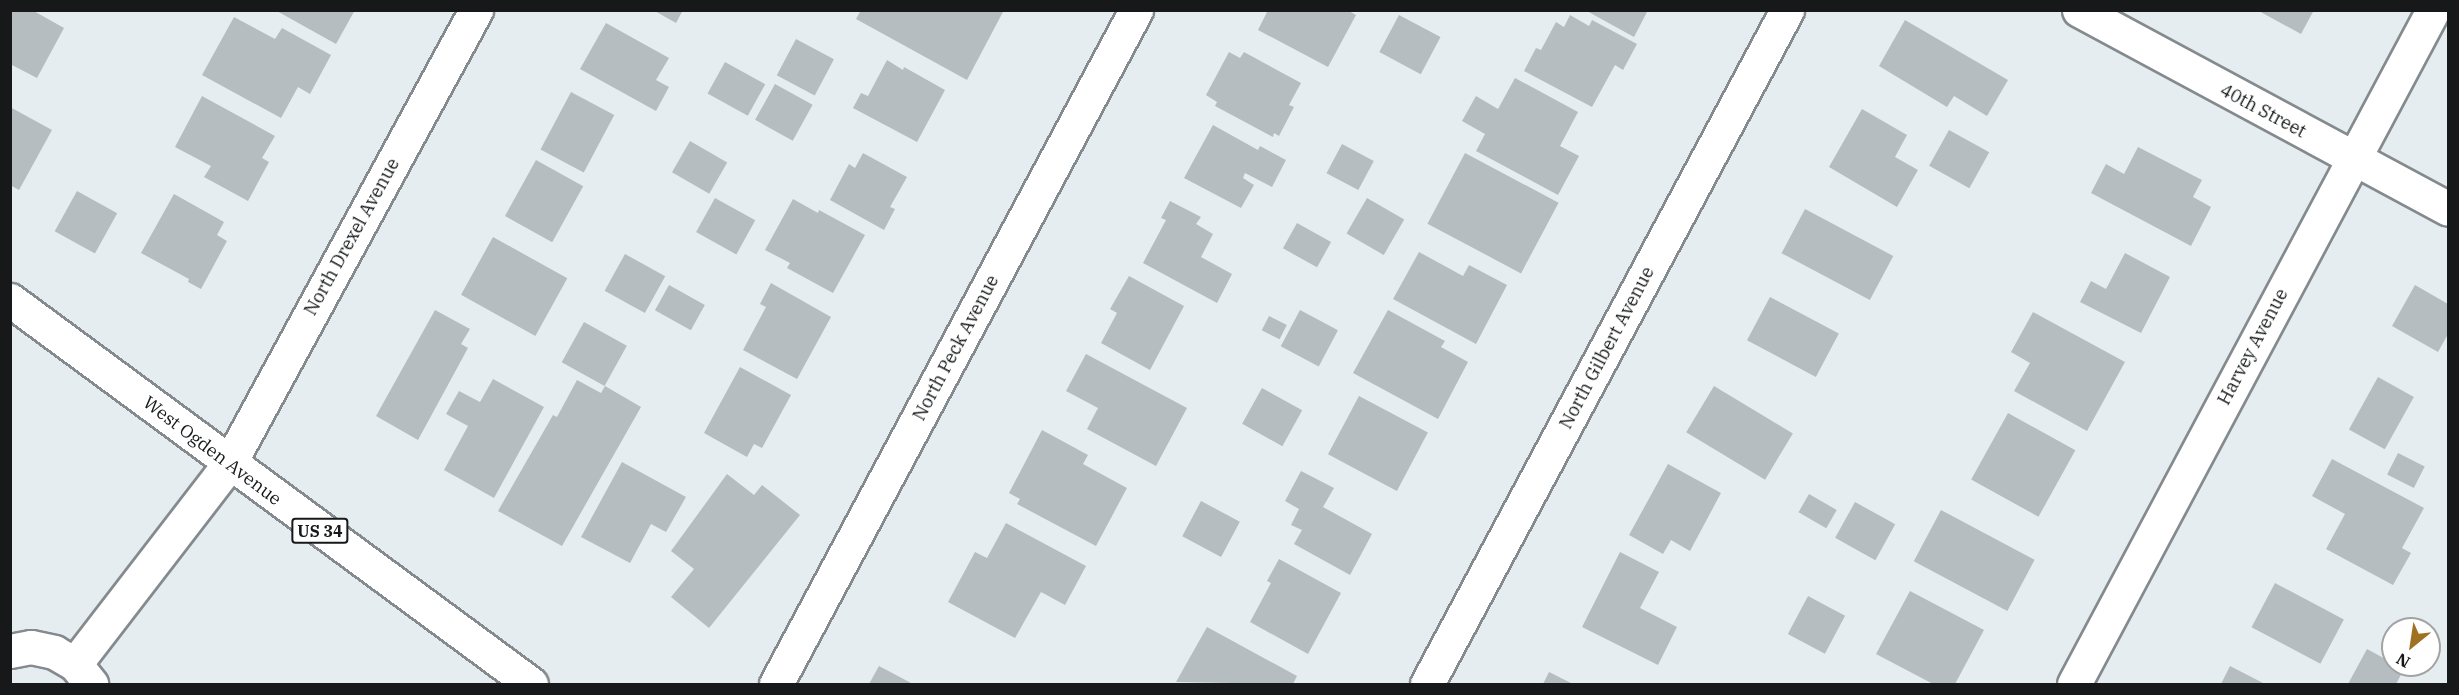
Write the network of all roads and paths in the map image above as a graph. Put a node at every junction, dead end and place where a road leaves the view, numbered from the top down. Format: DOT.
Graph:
graph roads {
  1 [pos="476,10"];
  2 [pos="1136,10"];
  3 [pos="1787,10"];
  4 [pos="2079,10"];
  5 [pos="2433,10"];
  6 [pos="2352,159"];
  7 [pos="2448,209"];
  8 [pos="10,300"];
  9 [pos="229,464"];
  10 [pos="10,651"];
  11 [pos="83,674"];
  12 [pos="531,684"];
  13 [pos="776,684"];
  14 [pos="1427,684"];
  15 [pos="2074,684"];
  1 -- 9 [label="street, North Drexel Avenue"];
  2 -- 13 [label="street, North Peck Avenue"];
  3 -- 14 [label="street, North Gilbert Avenue"];
  4 -- 6 [label="street, 40th Street"];
  5 -- 6 [label="street, Harvey Avenue"];
  6 -- 7 [label="street, 40th Street"];
  6 -- 15 [label="street, Harvey Avenue"];
  8 -- 9 [label="street, West Ogden Avenue / US 34"];
  9 -- 11 [label="street, North Drexel Avenue"];
  9 -- 12 [label="street, West Ogden Avenue / US 34"];
  10 -- 11 [label="street"];
}
